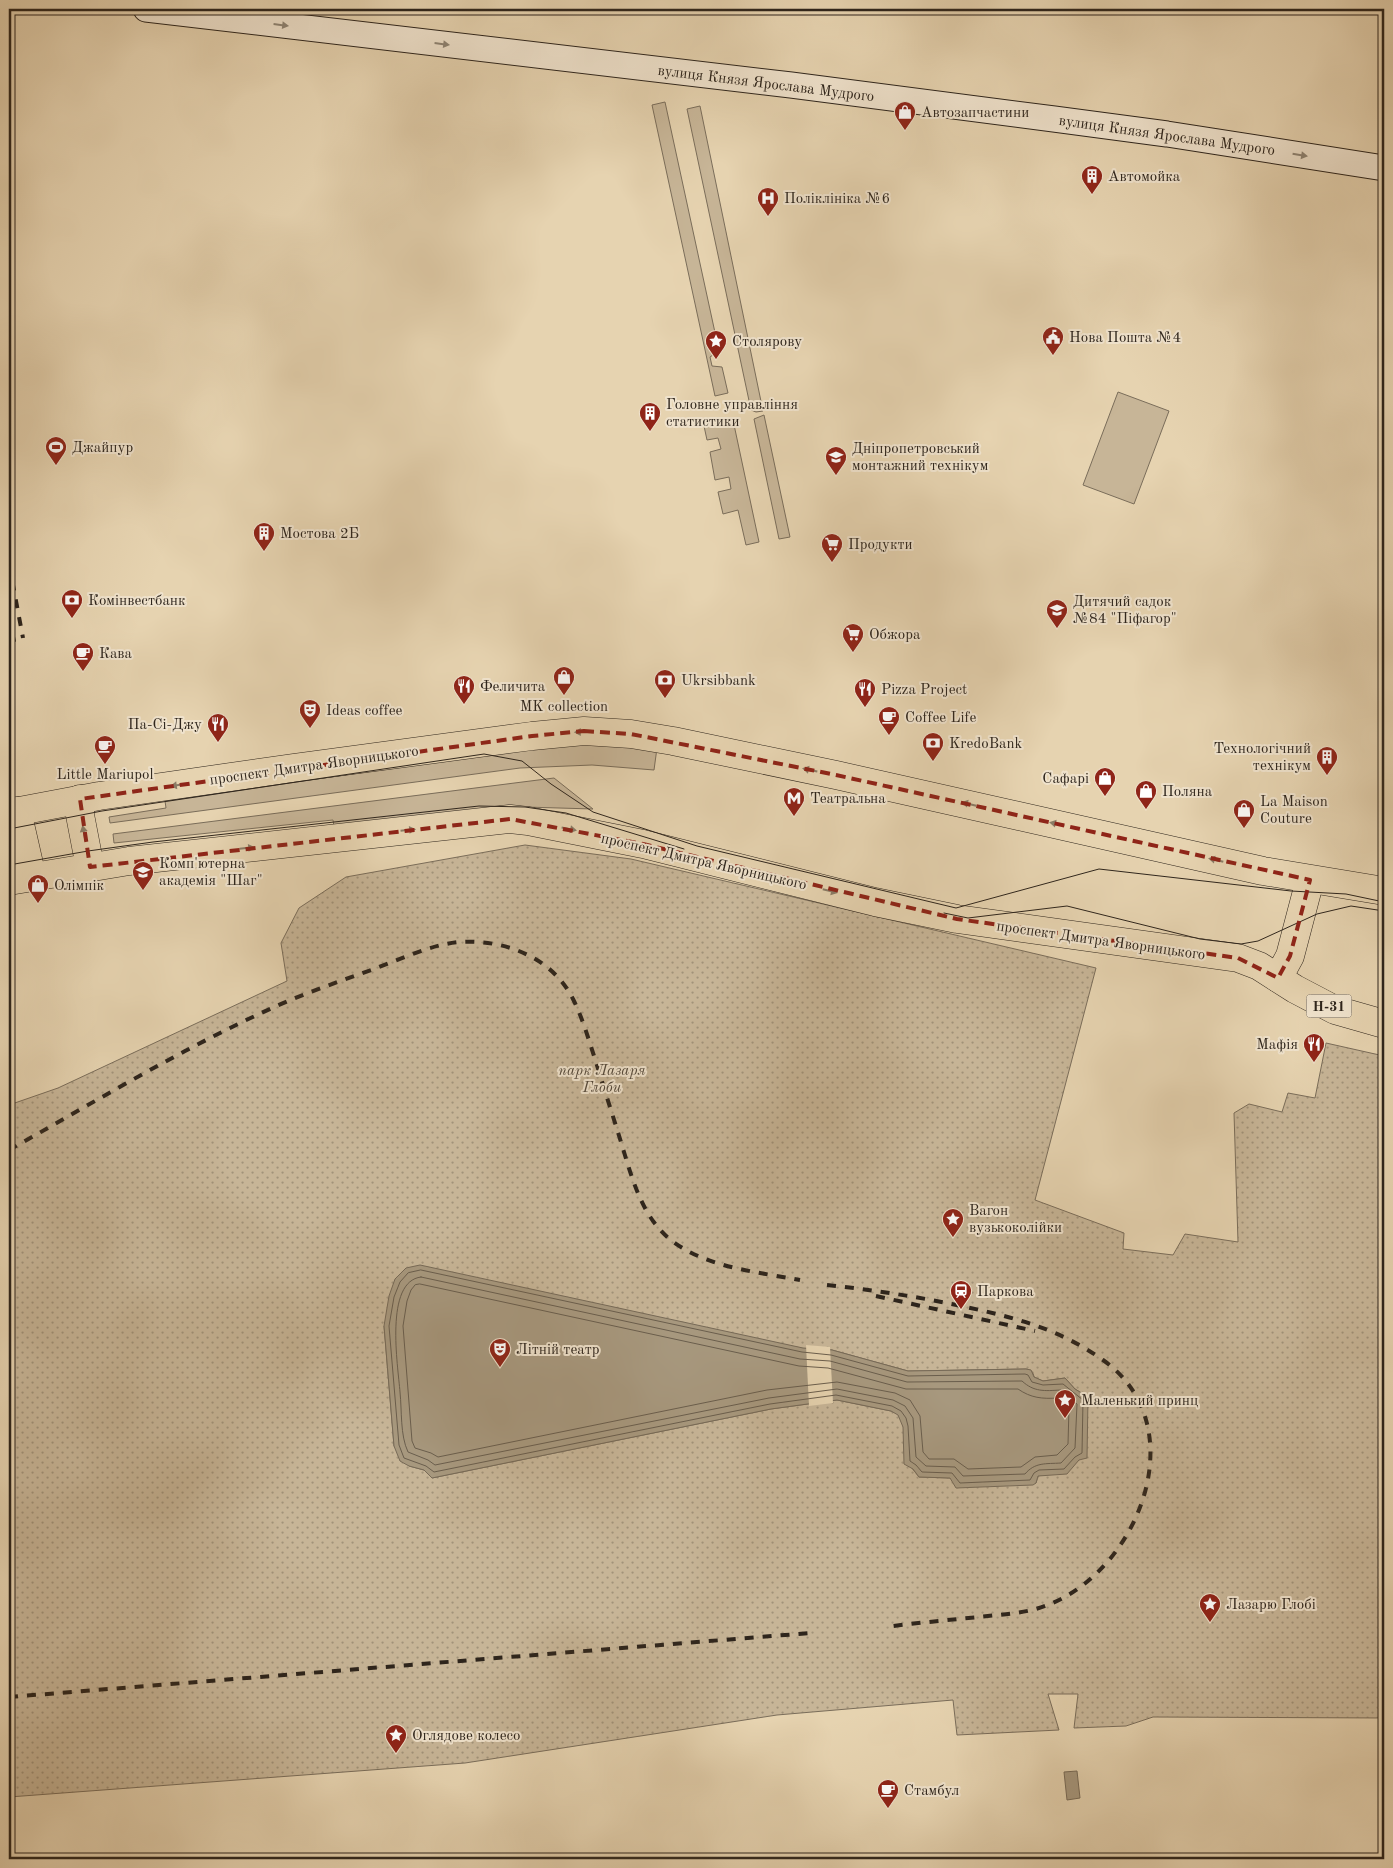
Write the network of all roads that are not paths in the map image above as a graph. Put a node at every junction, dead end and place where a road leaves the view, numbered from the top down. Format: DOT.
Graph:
graph roads {
  1 [pos="146,9"];
  2 [pos="1384,168"];
  3 [pos="80,799"];
  4 [pos="13,812"];
  5 [pos="90,867"];
  6 [pos="20,879"];
  7 [pos="1310,880"];
  8 [pos="1384,891"];
  9 [pos="1278,978"];
  10 [pos="1384,1024"];
  1 -- 2 [label="main road, вулиця Князя Ярослава Мудрого, one-way"];
  3 -- 4 [label="main road, проспект Дмитра Яворницького"];
  5 -- 3 [label="main road, one-way"];
  7 -- 3 [label="main road, проспект Дмитра Яворницького, one-way"];
  4 -- 6 [label="main road"];
  5 -- 6 [label="main road, проспект Дмитра Яворницького"];
  5 -- 9 [label="main road, проспект Дмитра Яворницького, one-way"];
  7 -- 8 [label="main road, проспект Дмитра Яворницького"];
  7 -- 9 [label="main road"];
  9 -- 10 [label="main road, проспект Дмитра Яворницького / Н-31"];
}
